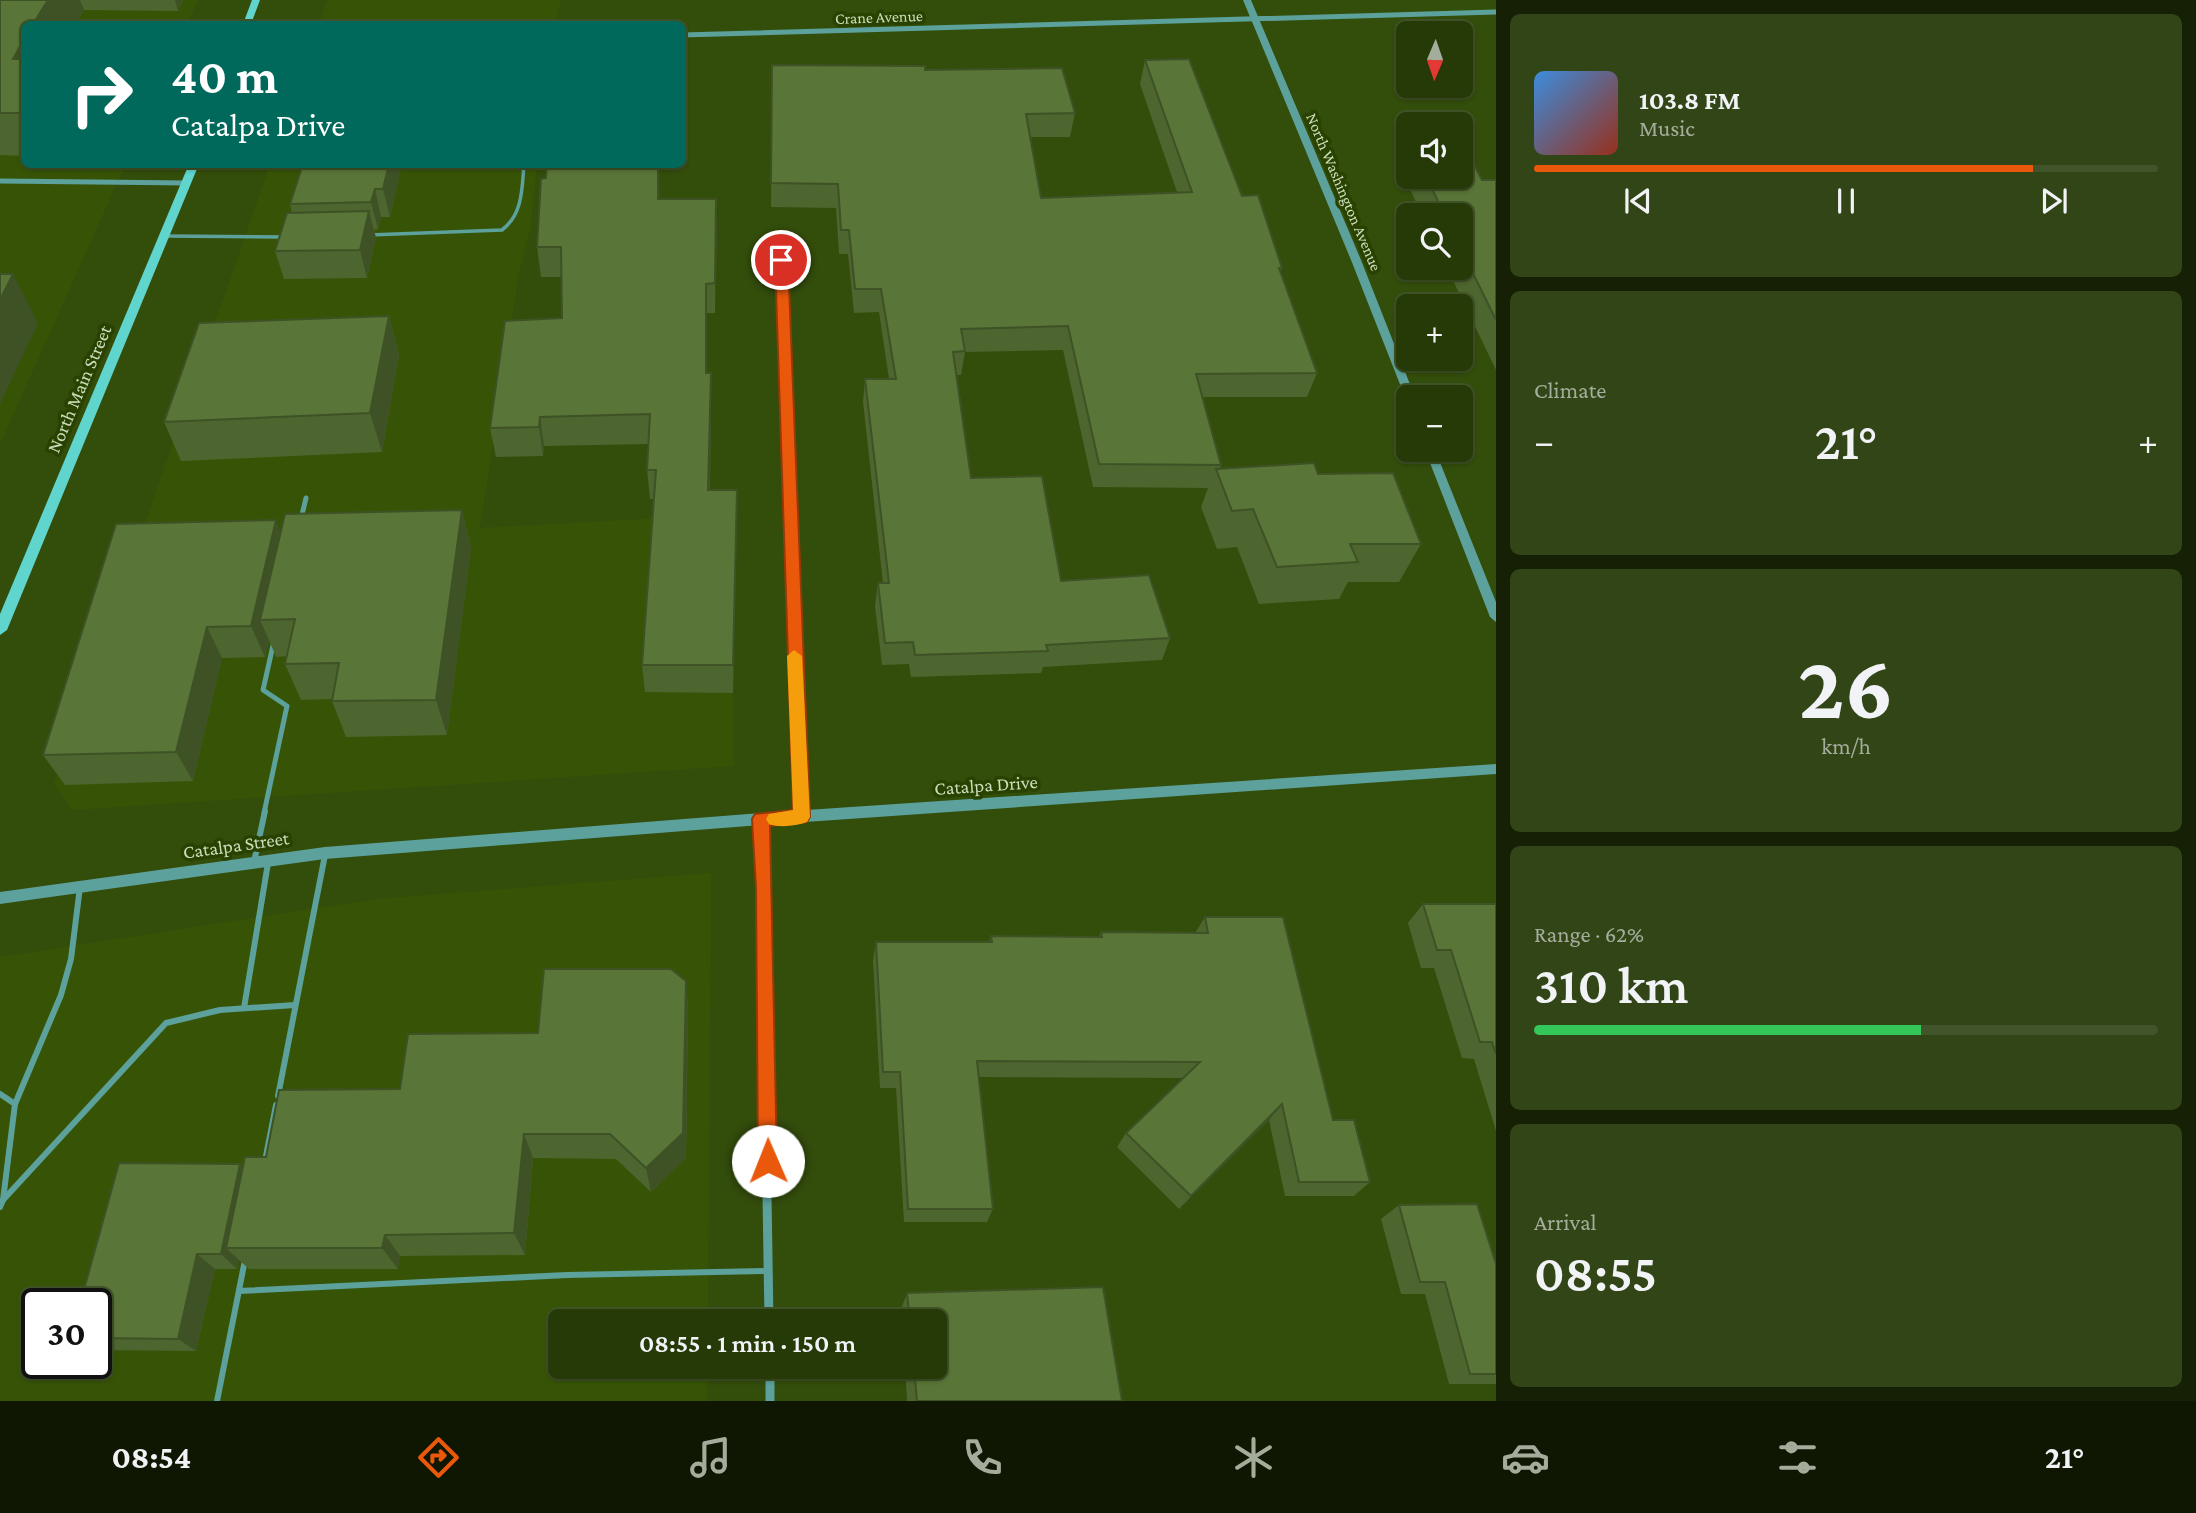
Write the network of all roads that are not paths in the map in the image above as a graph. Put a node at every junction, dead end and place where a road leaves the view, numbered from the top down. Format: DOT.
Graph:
graph roads {
  1 [pos="256,0"];
  2 [pos="1247,0"];
  3 [pos="1496,12"];
  4 [pos="1254,18"];
  5 [pos="248,21"];
  6 [pos="686,35"];
  7 [pos="193,168"];
  8 [pos="523,168"];
  9 [pos="0,181"];
  10 [pos="189,183"];
  11 [pos="780,233"];
  12 [pos="366,235"];
  13 [pos="163,236"];
  14 [pos="296,236"];
  15 [pos="1405,385"];
  16 [pos="1435,462"];
  17 [pos="306,498"];
  18 [pos="300,524"];
  19 [pos="1496,617"];
  20 [pos="0,630"];
  21 [pos="274,639"];
  22 [pos="1496,768"];
  23 [pos="801,817"];
  24 [pos="761,819"];
  25 [pos="478,842"];
  26 [pos="325,853"];
  27 [pos="261,861"];
  28 [pos="81,886"];
  29 [pos="0,898"];
  30 [pos="295,1005"];
  31 [pos="243,1008"];
  32 [pos="0,1094"];
  33 [pos="15,1104"];
  34 [pos="263,1168"];
  35 [pos="1,1204"];
  36 [pos="247,1250"];
  37 [pos="769,1271"];
  38 [pos="239,1291"];
  39 [pos="769,1309"];
  40 [pos="770,1379"];
  41 [pos="217,1401"];
  42 [pos="770,1401"];
  1 -- 5 [label="main road"];
  2 -- 4 [label="street, North Washington Avenue"];
  3 -- 4 [label="street, Crane Avenue"];
  4 -- 6 [label="street, Crane Avenue"];
  4 -- 15 [label="street, North Washington Avenue"];
  7 -- 10 [label="main road, North Main Street"];
  8 -- 12 [label="lane"];
  9 -- 10 [label="street"];
  10 -- 13 [label="main road, North Main Street"];
  11 -- 23 [label="street"];
  13 -- 14 [label="lane"];
  13 -- 20 [label="main road, North Main Street"];
  16 -- 19 [label="street"];
  17 -- 18 [label="lane"];
  21 -- 27 [label="lane"];
  22 -- 23 [label="street, Catalpa Drive"];
  23 -- 24 [label="street, Catalpa Drive"];
  24 -- 25 [label="street, Catalpa Drive"];
  24 -- 37 [label="street"];
  25 -- 26 [label="street, Catalpa Street"];
  26 -- 27 [label="street, Catalpa Street"];
  26 -- 30 [label="lane"];
  27 -- 28 [label="street, Catalpa Street"];
  27 -- 31 [label="lane"];
  28 -- 29 [label="street, Catalpa Street"];
  28 -- 33 [label="lane"];
  30 -- 31 [label="lane"];
  30 -- 34 [label="lane"];
  31 -- 35 [label="lane"];
  32 -- 33 [label="lane"];
  33 -- 35 [label="lane"];
  36 -- 38 [label="lane"];
  37 -- 38 [label="lane"];
  37 -- 39 [label="street"];
  38 -- 41 [label="lane"];
  40 -- 42 [label="street"];
}
